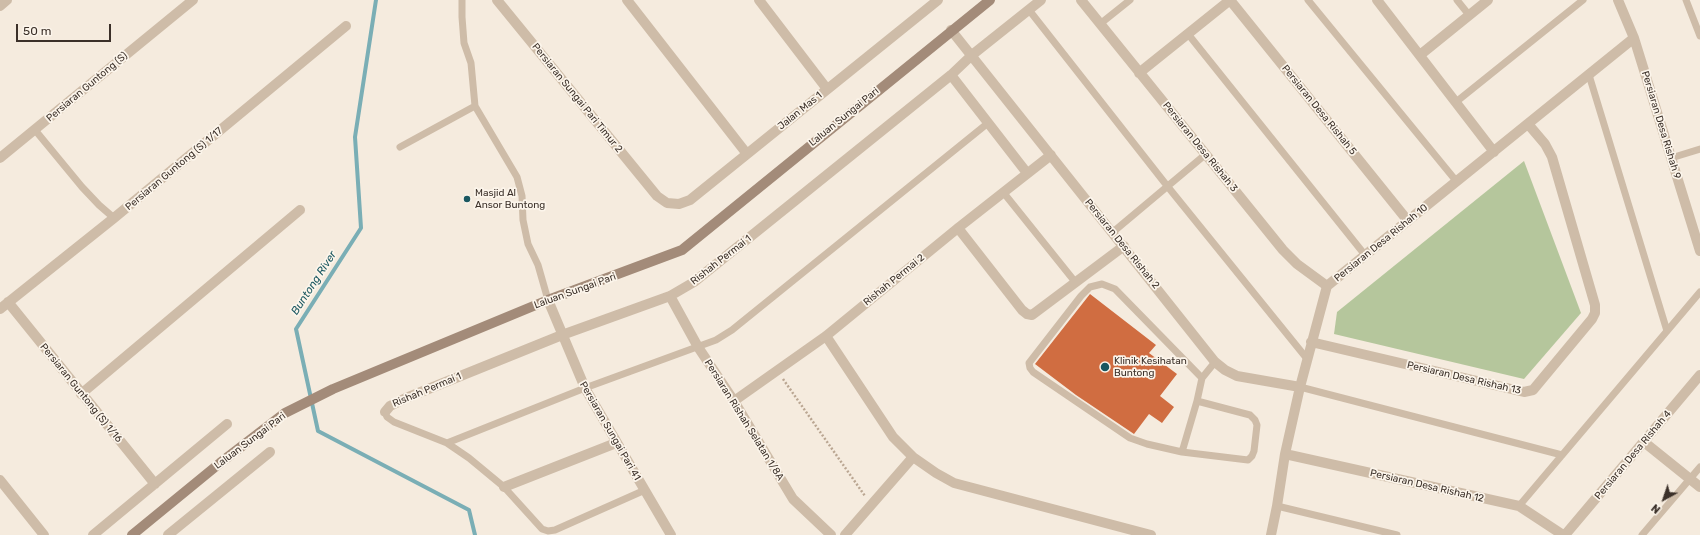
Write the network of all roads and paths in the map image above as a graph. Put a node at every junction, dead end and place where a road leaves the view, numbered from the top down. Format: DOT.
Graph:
graph roads {
  1 [pos="8,0"];
  2 [pos="193,0"];
  3 [pos="462,0"];
  4 [pos="497,0"];
  5 [pos="627,0"];
  6 [pos="760,0"];
  7 [pos="990,0"];
  8 [pos="1041,0"];
  9 [pos="1081,0"];
  10 [pos="1130,0"];
  11 [pos="1230,0"];
  12 [pos="1308,0"];
  13 [pos="1377,0"];
  14 [pos="1457,0"];
  15 [pos="1488,0"];
  16 [pos="1583,0"];
  17 [pos="1618,0"];
  18 [pos="1686,0"];
  19 [pos="934,1"];
  20 [pos="0,6"];
  21 [pos="1029,10"];
  22 [pos="1469,15"];
  23 [pos="1100,24"];
  24 [pos="346,26"];
  25 [pos="951,30"];
  26 [pos="1188,34"];
  27 [pos="1700,36"];
  28 [pos="1634,38"];
  29 [pos="972,55"];
  30 [pos="1420,55"];
  31 [pos="1139,72"];
  32 [pos="951,75"];
  33 [pos="1589,75"];
  34 [pos="827,90"];
  35 [pos="1456,102"];
  36 [pos="476,106"];
  37 [pos="988,123"];
  38 [pos="1528,124"];
  39 [pos="35,130"];
  40 [pos="400,147"];
  41 [pos="1700,149"];
  42 [pos="1494,152"];
  43 [pos="747,154"];
  44 [pos="1206,154"];
  45 [pos="1051,155"];
  46 [pos="0,158"];
  47 [pos="1671,158"];
  48 [pos="1027,173"];
  49 [pos="1457,182"];
  50 [pos="1168,187"];
  51 [pos="1003,192"];
  52 [pos="657,196"];
  53 [pos="300,210"];
  54 [pos="114,218"];
  55 [pos="1408,221"];
  56 [pos="958,228"];
  57 [pos="1113,232"];
  58 [pos="1124,246"];
  59 [pos="1700,252"];
  60 [pos="1365,255"];
  61 [pos="1076,282"];
  62 [pos="1327,286"];
  63 [pos="1700,292"];
  64 [pos="670,296"];
  65 [pos="548,300"];
  66 [pos="4,306"];
  67 [pos="1667,331"];
  68 [pos="562,335"];
  69 [pos="826,336"];
  70 [pos="1311,342"];
  71 [pos="698,347"];
  72 [pos="1308,360"];
  73 [pos="1215,362"];
  74 [pos="777,371"];
  75 [pos="1700,375"];
  76 [pos="1202,378"];
  77 [pos="1300,387"];
  78 [pos="585,388"];
  79 [pos="81,394"];
  80 [pos="734,401"];
  81 [pos="1197,401"];
  82 [pos="386,412"];
  83 [pos="228,424"];
  84 [pos="1644,442"];
  85 [pos="448,443"];
  86 [pos="616,443"];
  87 [pos="270,452"];
  88 [pos="1182,452"];
  89 [pos="1285,454"];
  90 [pos="1562,456"];
  91 [pos="914,457"];
  92 [pos="1700,467"];
  93 [pos="1689,479"];
  94 [pos="0,480"];
  95 [pos="155,484"];
  96 [pos="504,487"];
  97 [pos="1700,487"];
  98 [pos="645,490"];
  99 [pos="872,504"];
  100 [pos="1277,506"];
  101 [pos="1519,506"];
  102 [pos="44,535"];
  103 [pos="93,535"];
  104 [pos="132,535"];
  105 [pos="168,535"];
  106 [pos="671,535"];
  107 [pos="831,535"];
  108 [pos="845,535"];
  109 [pos="1151,535"];
  110 [pos="1270,535"];
  111 [pos="1397,535"];
  112 [pos="1564,535"];
  113 [pos="1642,535"];
  1 -- 20 [label="street"];
  2 -- 39 [label="street, Persiaran Guntong (S)"];
  3 -- 36 [label="lane"];
  4 -- 52 [label="street, Persiaran Sungai Pari Timur 2"];
  5 -- 43 [label="street"];
  6 -- 34 [label="street"];
  7 -- 25 [label="main road, Laluan Sungai Pari"];
  8 -- 21 [label="street, Rishah Permai 1"];
  9 -- 23 [label="street, Persiaran Desa Rishah 3"];
  10 -- 23 [label="lane"];
  11 -- 26 [label="street"];
  11 -- 55 [label="street, Persiaran Desa Rishah 5"];
  12 -- 49 [label="lane"];
  13 -- 30 [label="street"];
  14 -- 22 [label="lane"];
  15 -- 22 [label="street"];
  16 -- 35 [label="lane"];
  17 -- 28 [label="street, Persiaran Desa Rishah 9"];
  18 -- 27 [label="lane"];
  19 -- 34 [label="street, Jalan Mas 1"];
  21 -- 29 [label="street, Rishah Permai 1"];
  21 -- 50 [label="lane"];
  22 -- 30 [label="street"];
  23 -- 31 [label="street, Persiaran Desa Rishah 3"];
  24 -- 54 [label="street, Persiaran Guntong (S) 1/17"];
  25 -- 29 [label="street, Persiaran Desa Rishah 2"];
  25 -- 65 [label="main road, Laluan Sungai Pari"];
  26 -- 31 [label="street"];
  26 -- 60 [label="lane"];
  28 -- 33 [label="street, Persiaran Desa Rishah 10"];
  28 -- 47 [label="street, Persiaran Desa Rishah 9"];
  29 -- 32 [label="street, Rishah Permai 1"];
  29 -- 45 [label="street, Persiaran Desa Rishah 2"];
  30 -- 35 [label="street"];
  31 -- 44 [label="street, Persiaran Desa Rishah 3"];
  32 -- 37 [label="street"];
  32 -- 64 [label="street, Rishah Permai 1"];
  33 -- 38 [label="street, Persiaran Desa Rishah 10"];
  33 -- 67 [label="lane"];
  34 -- 43 [label="street, Jalan Mas 1"];
  35 -- 42 [label="street"];
  36 -- 40 [label="lane"];
  36 -- 65 [label="lane"];
  37 -- 48 [label="street"];
  37 -- 71 [label="lane"];
  38 -- 42 [label="street, Persiaran Desa Rishah 10"];
  38 -- 70 [label="street, Persiaran Desa Rishah 13"];
  39 -- 46 [label="street, Persiaran Guntong (S)"];
  39 -- 54 [label="lane"];
  41 -- 47 [label="lane"];
  42 -- 49 [label="street, Persiaran Desa Rishah 10"];
  43 -- 52 [label="street, Jalan Mas 1"];
  44 -- 50 [label="lane"];
  44 -- 62 [label="street, Persiaran Desa Rishah 3"];
  45 -- 48 [label="street, Rishah Permai 2"];
  45 -- 57 [label="street, Persiaran Desa Rishah 2"];
  47 -- 59 [label="street, Persiaran Desa Rishah 9"];
  48 -- 51 [label="street, Rishah Permai 2"];
  49 -- 55 [label="street, Persiaran Desa Rishah 10"];
  50 -- 57 [label="lane"];
  50 -- 72 [label="lane"];
  51 -- 56 [label="street, Rishah Permai 2"];
  51 -- 61 [label="lane"];
  53 -- 79 [label="street"];
  54 -- 66 [label="street, Persiaran Guntong (S) 1/17"];
  55 -- 60 [label="street, Persiaran Desa Rishah 10"];
  56 -- 61 [label="street"];
  56 -- 69 [label="street, Rishah Permai 2"];
  57 -- 58 [label="street, Persiaran Desa Rishah 2"];
  58 -- 61 [label="street"];
  58 -- 73 [label="street, Persiaran Desa Rishah 2"];
  60 -- 62 [label="street, Persiaran Desa Rishah 10"];
  62 -- 70 [label="street, Persiaran Desa Rishah 10"];
  63 -- 67 [label="lane"];
  64 -- 68 [label="street, Rishah Permai 1"];
  64 -- 71 [label="street, Persiaran Rishah Selatan 1/8A"];
  65 -- 68 [label="street, Persiaran Sungai Pari 41"];
  65 -- 104 [label="main road, Laluan Sungai Pari"];
  66 -- 79 [label="street, Persiaran Guntong (S) 1/16"];
  67 -- 90 [label="lane"];
  68 -- 78 [label="street, Persiaran Sungai Pari 41"];
  68 -- 82 [label="street, Rishah Permai 1"];
  69 -- 74 [label="street, Rishah Permai 2"];
  69 -- 91 [label="street"];
  70 -- 72 [label="street, Persiaran Desa Rishah 10"];
  71 -- 78 [label="lane"];
  71 -- 80 [label="street, Persiaran Rishah Selatan 1/8A"];
  72 -- 77 [label="street, Persiaran Desa Rishah 10"];
  73 -- 76 [label="lane"];
  73 -- 77 [label="street, Persiaran Desa Rishah 2"];
  74 -- 80 [label="street, Rishah Permai 2"];
  74 -- 99 [label="path"];
  75 -- 84 [label="street, Persiaran Desa Rishah 4"];
  76 -- 81 [label="lane"];
  76 -- 88 [label="lane"];
  77 -- 89 [label="street, Persiaran Desa Rishah 10"];
  77 -- 90 [label="lane"];
  78 -- 85 [label="lane"];
  78 -- 86 [label="street, Persiaran Sungai Pari 41"];
  79 -- 95 [label="street, Persiaran Guntong (S) 1/16"];
  80 -- 107 [label="street, Persiaran Rishah Selatan 1/8A"];
  81 -- 88 [label="lane"];
  81 -- 88 [label="lane"];
  82 -- 85 [label="lane"];
  83 -- 95 [label="street"];
  84 -- 93 [label="street"];
  84 -- 112 [label="street, Persiaran Desa Rishah 4"];
  85 -- 96 [label="lane"];
  86 -- 96 [label="street"];
  86 -- 98 [label="street, Persiaran Sungai Pari 41"];
  87 -- 105 [label="street"];
  89 -- 100 [label="street, Persiaran Desa Rishah 10"];
  89 -- 101 [label="street, Persiaran Desa Rishah 12"];
  90 -- 101 [label="lane"];
  91 -- 99 [label="street"];
  91 -- 109 [label="street"];
  92 -- 93 [label="lane"];
  93 -- 97 [label="street"];
  93 -- 113 [label="lane"];
  94 -- 102 [label="street"];
  95 -- 103 [label="street"];
  96 -- 98 [label="lane"];
  98 -- 106 [label="street, Persiaran Sungai Pari 41"];
  99 -- 108 [label="street"];
  100 -- 110 [label="street, Persiaran Desa Rishah 10"];
  100 -- 111 [label="lane"];
  101 -- 112 [label="street, Persiaran Desa Rishah 12"];
}
